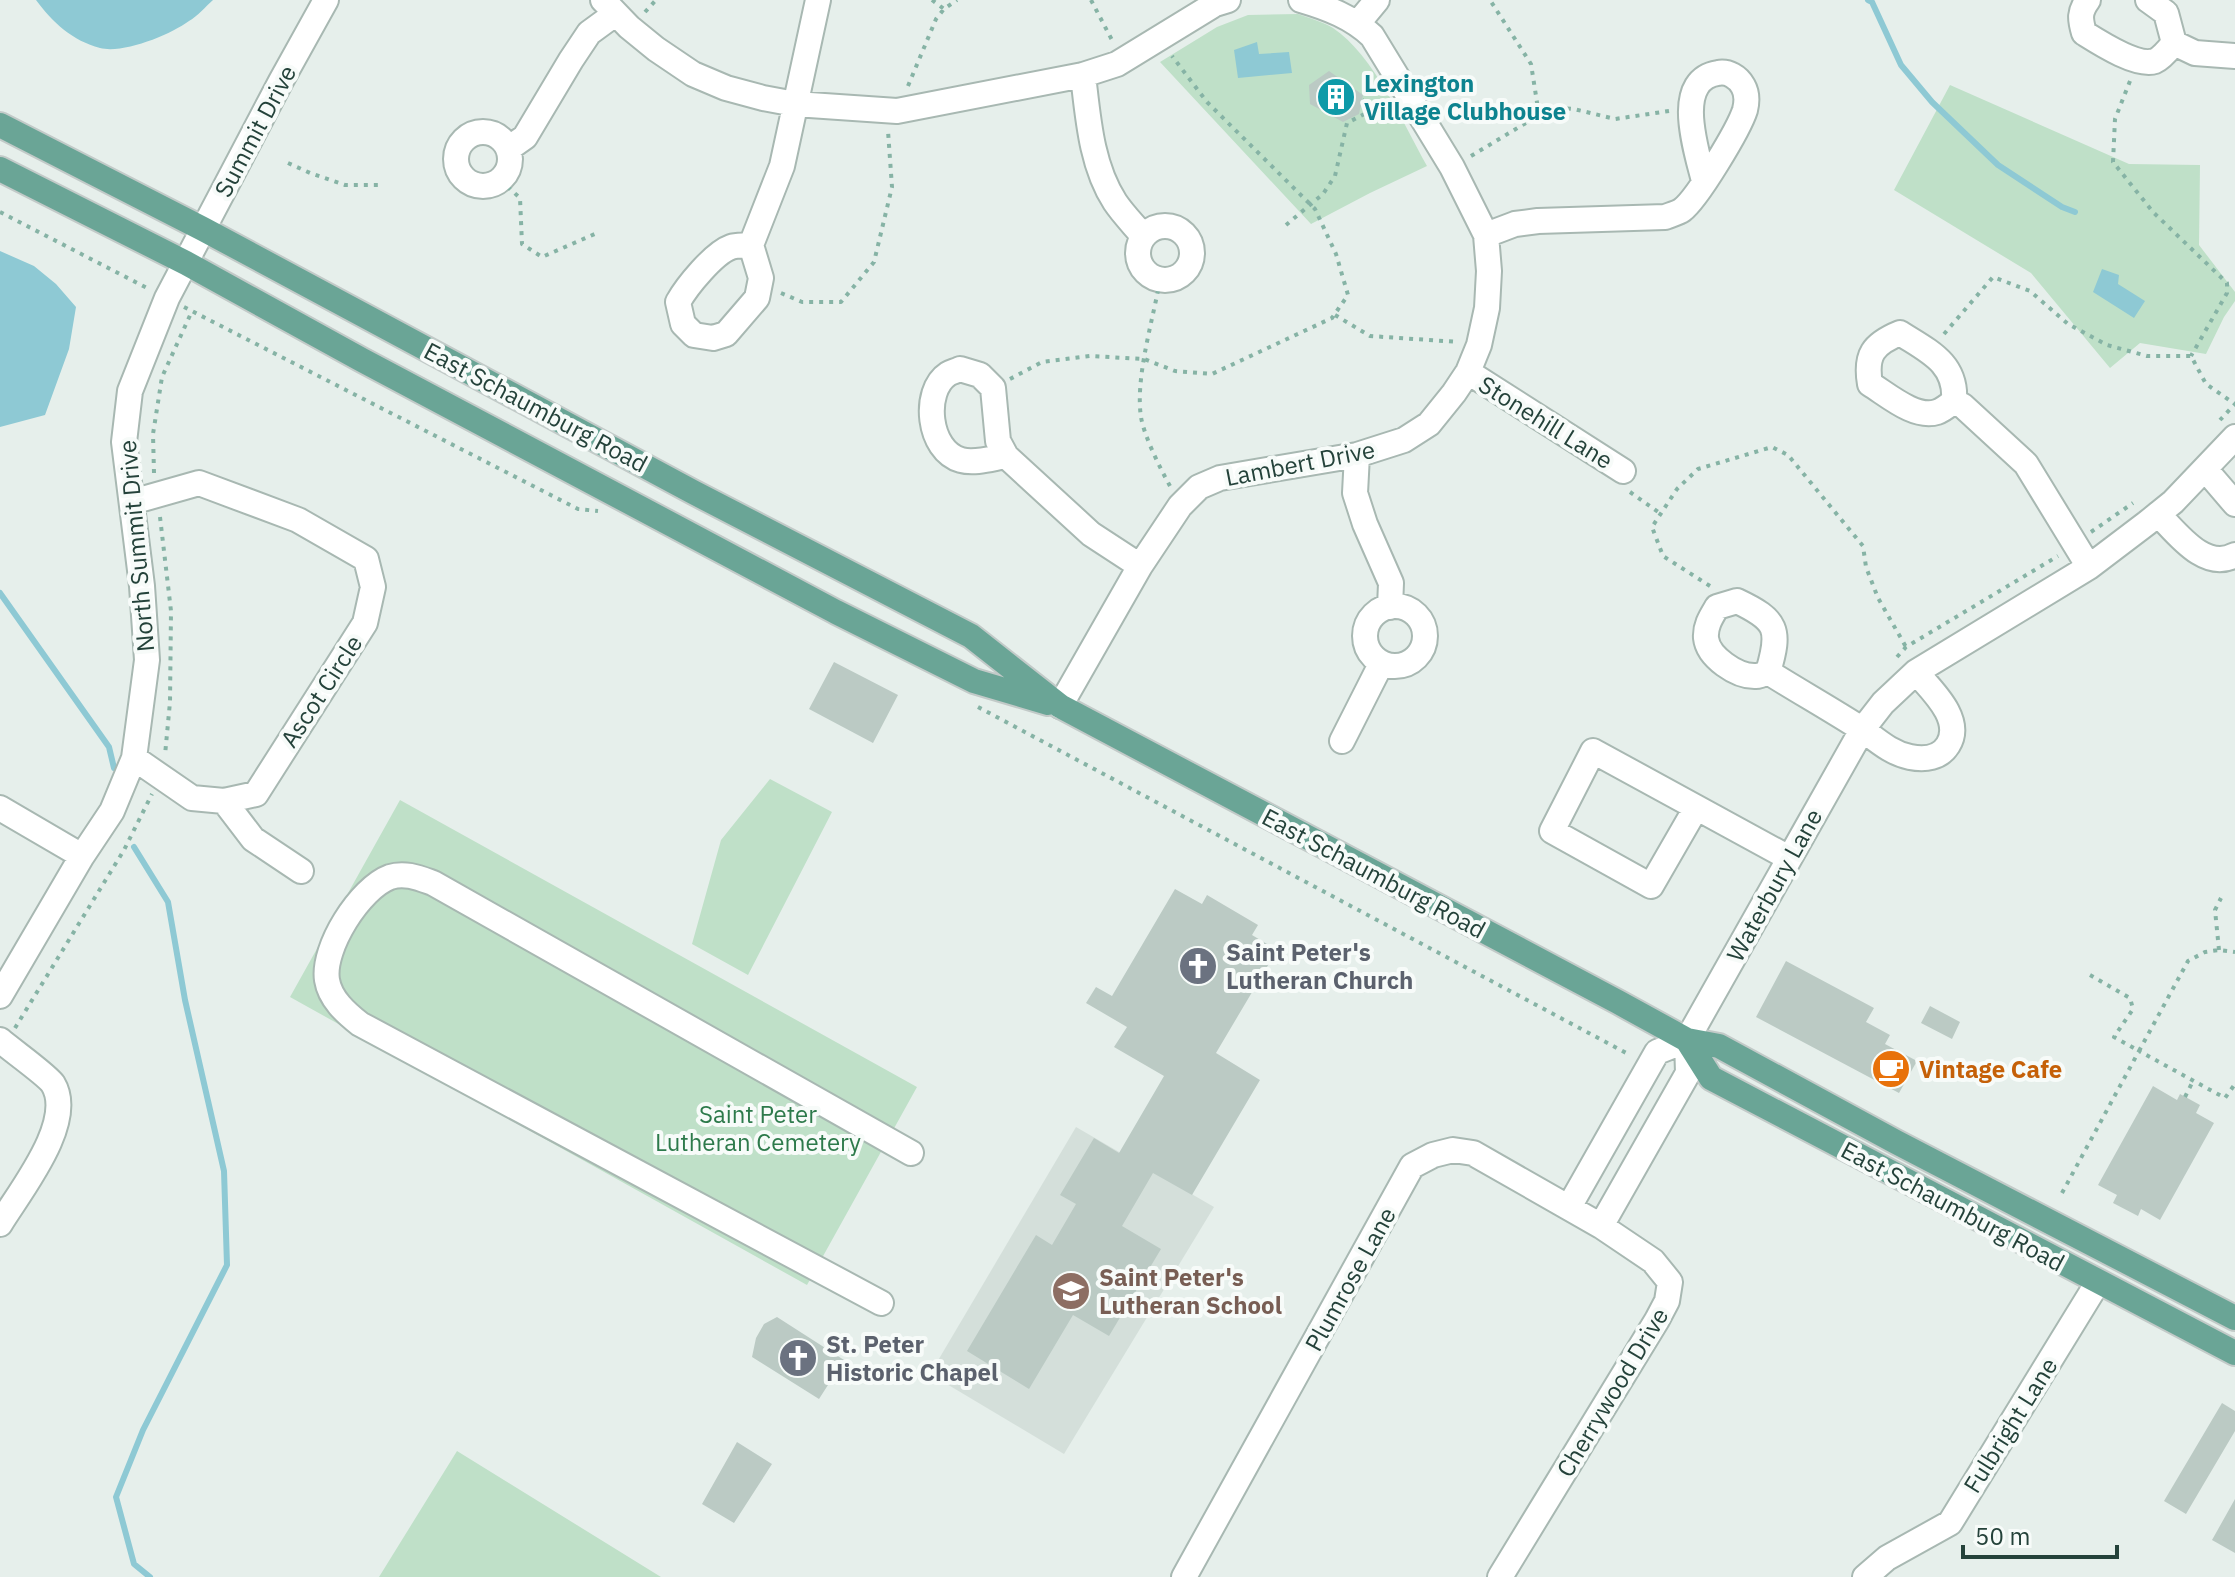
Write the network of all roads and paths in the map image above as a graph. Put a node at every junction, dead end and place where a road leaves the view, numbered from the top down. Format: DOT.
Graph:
graph roads {
  1 [pos="326,0"];
  2 [pos="818,0"];
  3 [pos="932,0"];
  4 [pos="957,0"];
  5 [pos="1091,0"];
  6 [pos="1301,0"];
  7 [pos="1377,0"];
  8 [pos="1490,0"];
  9 [pos="2088,0"];
  10 [pos="2148,0"];
  11 [pos="1219,1"];
  12 [pos="609,7"];
  13 [pos="944,9"];
  14 [pos="1358,23"];
  15 [pos="1161,37"];
  16 [pos="2174,43"];
  17 [pos="2235,56"];
  18 [pos="2135,59"];
  19 [pos="1117,64"];
  20 [pos="1083,75"];
  21 [pos="1403,85"];
  22 [pos="1362,100"];
  23 [pos="795,104"];
  24 [pos="1537,106"];
  25 [pos="1375,109"];
  26 [pos="897,111"];
  27 [pos="1690,113"];
  28 [pos="0,125"];
  29 [pos="508,149"];
  30 [pos="288,163"];
  31 [pos="1452,167"];
  32 [pos="0,169"];
  33 [pos="500,180"];
  34 [pos="1704,181"];
  35 [pos="380,185"];
  36 [pos="1311,205"];
  37 [pos="0,212"];
  38 [pos="1286,225"];
  39 [pos="203,229"];
  40 [pos="597,233"];
  41 [pos="1486,235"];
  42 [pos="1143,236"];
  43 [pos="751,245"];
  44 [pos="186,263"];
  45 [pos="1160,280"];
  46 [pos="760,283"];
  47 [pos="144,287"];
  48 [pos="1335,315"];
  49 [pos="1479,345"];
  50 [pos="1933,354"];
  51 [pos="2191,356"];
  52 [pos="1144,359"];
  53 [pos="1468,372"];
  54 [pos="993,388"];
  55 [pos="1954,401"];
  56 [pos="2235,404"];
  57 [pos="2235,437"];
  58 [pos="1357,455"];
  59 [pos="1006,456"];
  60 [pos="2205,469"];
  61 [pos="1623,471"];
  62 [pos="157,495"];
  63 [pos="132,502"];
  64 [pos="2235,504"];
  65 [pos="1180,506"];
  66 [pos="604,512"];
  67 [pos="1661,514"];
  68 [pos="2158,514"];
  69 [pos="2235,555"];
  70 [pos="1140,566"];
  71 [pos="2089,567"];
  72 [pos="1390,607"];
  73 [pos="1717,607"];
  74 [pos="1906,647"];
  75 [pos="1381,664"];
  76 [pos="1768,672"];
  77 [pos="1916,672"];
  78 [pos="974,705"];
  79 [pos="1060,706"];
  80 [pos="1862,730"];
  81 [pos="1342,741"];
  82 [pos="134,758"];
  83 [pos="159,776"];
  84 [pos="224,801"];
  85 [pos="0,808"];
  86 [pos="1696,808"];
  87 [pos="82,856"];
  88 [pos="1789,858"];
  89 [pos="301,871"];
  90 [pos="2221,898"];
  91 [pos="2219,950"];
  92 [pos="2235,952"];
  93 [pos="2090,975"];
  94 [pos="0,996"];
  95 [pos="1687,1040"];
  96 [pos="2,1042"];
  97 [pos="2139,1051"];
  98 [pos="1649,1066"];
  99 [pos="2193,1081"];
  100 [pos="2235,1084"];
  101 [pos="2185,1097"];
  102 [pos="911,1153"];
  103 [pos="2062,1193"];
  104 [pos="1569,1207"];
  105 [pos="0,1224"];
  106 [pos="1601,1226"];
  107 [pos="2098,1282"];
  108 [pos="881,1303"];
  109 [pos="2235,1318"];
  110 [pos="2235,1353"];
  111 [pos="1184,1577"];
  112 [pos="1500,1577"];
  113 [pos="1865,1577"];
  1 -- 39 [label="street, Summit Drive"];
  2 -- 23 [label="street"];
  3 -- 13 [label="path"];
  4 -- 13 [label="path"];
  5 -- 19 [label="path"];
  6 -- 14 [label="street, Lambert Drive"];
  7 -- 14 [label="street"];
  8 -- 24 [label="path"];
  9 -- 18 [label="street"];
  10 -- 16 [label="street"];
  11 -- 15 [label="street"];
  12 -- 23 [label="street"];
  12 -- 29 [label="street"];
  13 -- 26 [label="path"];
  14 -- 21 [label="street, Lambert Drive"];
  15 -- 19 [label="street"];
  15 -- 36 [label="path"];
  16 -- 17 [label="street"];
  16 -- 18 [label="street"];
  18 -- 51 [label="path"];
  19 -- 20 [label="street"];
  20 -- 26 [label="street"];
  20 -- 42 [label="street"];
  21 -- 25 [label="path"];
  21 -- 31 [label="street, Lambert Drive"];
  22 -- 25 [label="path"];
  23 -- 26 [label="street"];
  23 -- 43 [label="street"];
  24 -- 27 [label="path"];
  24 -- 31 [label="path"];
  25 -- 36 [label="path"];
  26 -- 46 [label="path"];
  27 -- 34 [label="street"];
  27 -- 34 [label="street"];
  28 -- 39 [label="main road, East Schaumburg Road"];
  29 -- 33 [label="street"];
  29 -- 33 [label="street"];
  30 -- 35 [label="path"];
  31 -- 41 [label="street, Lambert Drive"];
  32 -- 44 [label="main road, East Schaumburg Road"];
  33 -- 40 [label="path"];
  34 -- 41 [label="street"];
  36 -- 38 [label="path"];
  36 -- 48 [label="path"];
  37 -- 47 [label="path"];
  39 -- 44 [label="street, Summit Drive"];
  39 -- 79 [label="main road, East Schaumburg Road"];
  41 -- 49 [label="street, Lambert Drive"];
  42 -- 45 [label="street"];
  42 -- 45 [label="street"];
  43 -- 46 [label="street"];
  43 -- 46 [label="street"];
  44 -- 63 [label="street, North Summit Drive"];
  44 -- 79 [label="main road, East Schaumburg Road"];
  45 -- 52 [label="path"];
  48 -- 49 [label="path"];
  48 -- 52 [label="path"];
  49 -- 53 [label="street, Lambert Drive"];
  50 -- 51 [label="path"];
  50 -- 55 [label="street"];
  50 -- 55 [label="street"];
  51 -- 56 [label="path"];
  52 -- 54 [label="path"];
  52 -- 65 [label="path"];
  53 -- 58 [label="street, Lambert Drive"];
  53 -- 61 [label="street, Stonehill Lane"];
  54 -- 59 [label="street"];
  54 -- 59 [label="street"];
  55 -- 71 [label="street"];
  57 -- 60 [label="street, Waterbury Lane"];
  58 -- 65 [label="street, Lambert Drive"];
  58 -- 72 [label="street"];
  59 -- 70 [label="street"];
  60 -- 64 [label="street"];
  60 -- 68 [label="street, Waterbury Lane"];
  61 -- 67 [label="path"];
  62 -- 63 [label="street, Ascot Circle"];
  62 -- 66 [label="path"];
  62 -- 84 [label="street, Ascot Circle"];
  63 -- 82 [label="street, North Summit Drive"];
  65 -- 70 [label="street, Lambert Drive"];
  67 -- 73 [label="path"];
  67 -- 74 [label="path"];
  68 -- 69 [label="street"];
  68 -- 71 [label="street, Waterbury Lane"];
  70 -- 79 [label="street, Lambert Drive"];
  71 -- 77 [label="street, Waterbury Lane"];
  72 -- 75 [label="street"];
  72 -- 75 [label="street"];
  73 -- 76 [label="street"];
  73 -- 76 [label="street"];
  75 -- 81 [label="street"];
  76 -- 80 [label="street"];
  77 -- 80 [label="street, Waterbury Lane"];
  77 -- 80 [label="street"];
  78 -- 98 [label="path"];
  79 -- 95 [label="main road, East Schaumburg Road"];
  80 -- 88 [label="street, Waterbury Lane"];
  82 -- 83 [label="street"];
  82 -- 87 [label="street, North Summit Drive"];
  83 -- 84 [label="street"];
  83 -- 96 [label="path"];
  84 -- 89 [label="street"];
  85 -- 87 [label="street"];
  86 -- 86 [label="street"];
  86 -- 88 [label="street"];
  87 -- 94 [label="street, North Summit Drive"];
  88 -- 95 [label="street, Waterbury Lane"];
  90 -- 91 [label="path"];
  91 -- 92 [label="path"];
  91 -- 97 [label="path"];
  93 -- 97 [label="path"];
  95 -- 98 [label="street"];
  95 -- 106 [label="street, Waterbury Lane"];
  95 -- 107 [label="main road, East Schaumburg Road"];
  95 -- 109 [label="main road, East Schaumburg Road"];
  96 -- 105 [label="street"];
  97 -- 99 [label="path"];
  97 -- 103 [label="path"];
  98 -- 104 [label="street"];
  99 -- 100 [label="path"];
  99 -- 101 [label="path"];
  102 -- 108 [label="street"];
  104 -- 106 [label="street, Plumrose Lane"];
  104 -- 111 [label="street, Plumrose Lane"];
  106 -- 112 [label="street, Cherrywood Drive"];
  107 -- 110 [label="main road, East Schaumburg Road"];
  107 -- 113 [label="street, Fulbright Lane"];
}
